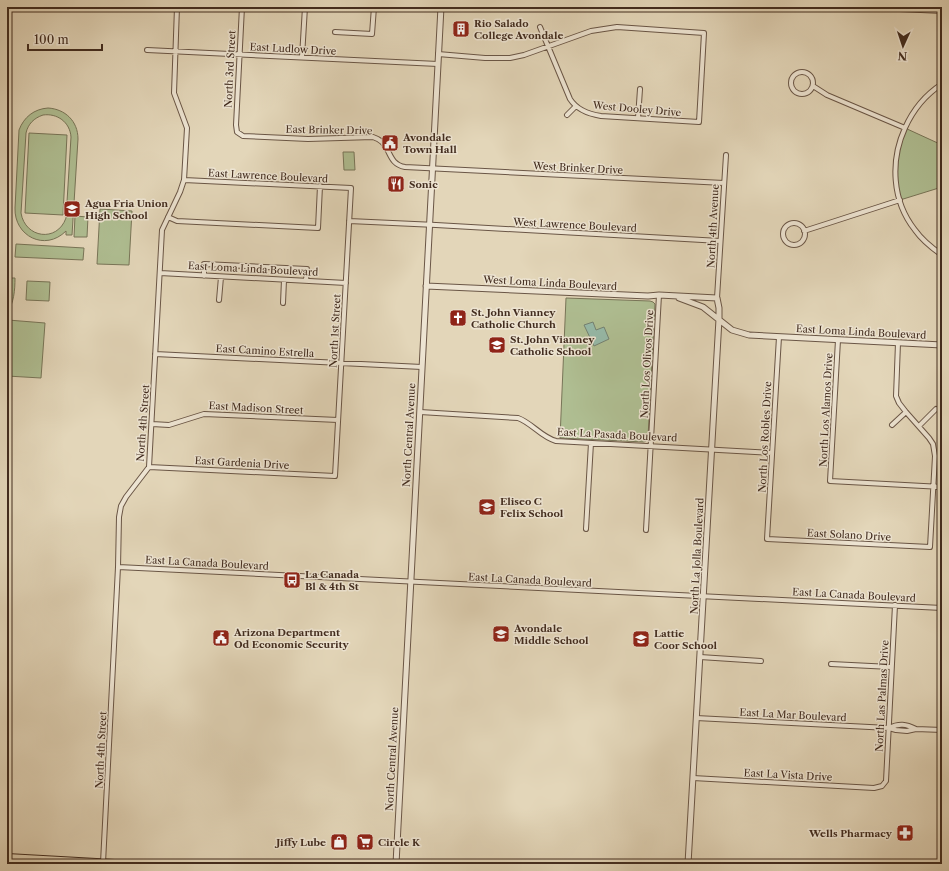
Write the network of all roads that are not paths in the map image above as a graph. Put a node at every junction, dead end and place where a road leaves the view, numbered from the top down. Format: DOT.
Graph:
graph roads {
  1 [pos="177,7"];
  2 [pos="242,7"];
  3 [pos="305,7"];
  4 [pos="374,7"];
  5 [pos="441,7"];
  6 [pos="857,7"];
  7 [pos="942,11"];
  8 [pos="540,27"];
  9 [pos="335,32"];
  10 [pos="548,46"];
  11 [pos="147,50"];
  12 [pos="175,51"];
  13 [pos="239,54"];
  14 [pos="438,54"];
  15 [pos="302,57"];
  16 [pos="438,64"];
  17 [pos="942,84"];
  18 [pos="813,86"];
  19 [pos="640,89"];
  20 [pos="576,106"];
  21 [pos="567,115"];
  22 [pos="638,118"];
  23 [pos="905,128"];
  24 [pos="237,132"];
  25 [pos="726,155"];
  26 [pos="432,168"];
  27 [pos="184,180"];
  28 [pos="724,183"];
  29 [pos="320,186"];
  30 [pos="351,188"];
  31 [pos="900,200"];
  32 [pos="168,217"];
  33 [pos="349,221"];
  34 [pos="429,225"];
  35 [pos="804,231"];
  36 [pos="720,241"];
  37 [pos="942,255"];
  38 [pos="160,273"];
  39 [pos="204,276"];
  40 [pos="221,277"];
  41 [pos="284,280"];
  42 [pos="306,281"];
  43 [pos="346,283"];
  44 [pos="426,286"];
  45 [pos="659,295"];
  46 [pos="673,296"];
  47 [pos="717,298"];
  48 [pos="219,300"];
  49 [pos="283,303"];
  50 [pos="719,320"];
  51 [pos="778,337"];
  52 [pos="838,340"];
  53 [pos="898,343"];
  54 [pos="942,345"];
  55 [pos="155,354"];
  56 [pos="341,362"];
  57 [pos="422,367"];
  58 [pos="936,409"];
  59 [pos="420,412"];
  60 [pos="906,412"];
  61 [pos="338,420"];
  62 [pos="152,424"];
  63 [pos="892,425"];
  64 [pos="919,426"];
  65 [pos="591,443"];
  66 [pos="650,446"];
  67 [pos="712,449"];
  68 [pos="772,452"];
  69 [pos="149,466"];
  70 [pos="335,476"];
  71 [pos="933,487"];
  72 [pos="942,487"];
  73 [pos="586,529"];
  74 [pos="646,530"];
  75 [pos="767,538"];
  76 [pos="118,567"];
  77 [pos="410,582"];
  78 [pos="703,596"];
  79 [pos="895,605"];
  80 [pos="942,608"];
  81 [pos="700,657"];
  82 [pos="760,661"];
  83 [pos="831,664"];
  84 [pos="891,667"];
  85 [pos="696,718"];
  86 [pos="888,728"];
  87 [pos="942,730"];
  88 [pos="693,778"];
  89 [pos="882,786"];
  90 [pos="7,857"];
  91 [pos="103,863"];
  92 [pos="132,864"];
  93 [pos="396,864"];
  94 [pos="688,864"];
  1 -- 12 [label="street, North 4th Street"];
  2 -- 13 [label="street, North 3rd Street"];
  3 -- 15 [label="street"];
  4 -- 9 [label="street"];
  5 -- 14 [label="street, North Central Avenue"];
  6 -- 7 [label="street"];
  8 -- 10 [label="street"];
  10 -- 14 [label="street"];
  10 -- 20 [label="street"];
  10 -- 22 [label="street, West Dooley Drive"];
  11 -- 12 [label="street, East Ludlow Drive"];
  12 -- 13 [label="street, East Ludlow Drive"];
  12 -- 27 [label="street, North 4th Street"];
  13 -- 15 [label="street, East Ludlow Drive"];
  13 -- 24 [label="street, North 3rd Street"];
  14 -- 16 [label="street, North Central Avenue"];
  15 -- 16 [label="street, East Ludlow Drive"];
  16 -- 26 [label="street, North Central Avenue"];
  17 -- 23 [label="street"];
  18 -- 18 [label="street"];
  18 -- 23 [label="street"];
  19 -- 22 [label="street"];
  20 -- 21 [label="street"];
  20 -- 22 [label="street, West Dooley Drive"];
  23 -- 31 [label="street"];
  24 -- 26 [label="street, East Brinker Drive"];
  25 -- 28 [label="street, North 4th Avenue"];
  26 -- 28 [label="street, West Brinker Drive"];
  26 -- 34 [label="street, North Central Avenue"];
  27 -- 29 [label="street, East Lawrence Boulevard"];
  27 -- 32 [label="street, North 4th Street"];
  28 -- 36 [label="street, North 4th Avenue"];
  29 -- 30 [label="street, East Lawrence Boulevard"];
  29 -- 32 [label="street"];
  30 -- 33 [label="street, North 1st Street"];
  31 -- 35 [label="street"];
  31 -- 37 [label="street"];
  32 -- 38 [label="street, North 4th Street"];
  33 -- 34 [label="street"];
  33 -- 43 [label="street, North 1st Street"];
  34 -- 36 [label="street, West Lawrence Boulevard"];
  34 -- 44 [label="street, North Central Avenue"];
  35 -- 35 [label="street"];
  36 -- 47 [label="street, North 4th Avenue"];
  38 -- 39 [label="street, East Loma Linda Boulevard"];
  38 -- 55 [label="street, North 4th Street"];
  39 -- 40 [label="street, East Loma Linda Boulevard"];
  39 -- 42 [label="street"];
  40 -- 41 [label="street, East Loma Linda Boulevard"];
  40 -- 48 [label="street"];
  41 -- 42 [label="street, East Loma Linda Boulevard"];
  41 -- 49 [label="street"];
  42 -- 43 [label="street, East Loma Linda Boulevard"];
  43 -- 56 [label="street, North 1st Street"];
  44 -- 45 [label="street, West Loma Linda Boulevard"];
  44 -- 57 [label="street, North Central Avenue"];
  45 -- 46 [label="street, West Loma Linda Boulevard"];
  45 -- 66 [label="street, North Los Olivos Drive"];
  46 -- 47 [label="street, West Loma Linda Boulevard"];
  46 -- 50 [label="street, West Loma Linda Boulevard"];
  47 -- 50 [label="street, North La Jolla Boulevard"];
  50 -- 51 [label="street, West Loma Linda Boulevard"];
  50 -- 67 [label="street, North La Jolla Boulevard"];
  51 -- 52 [label="street, East Loma Linda Boulevard"];
  51 -- 68 [label="street, North Los Robles Drive"];
  52 -- 53 [label="street, East Loma Linda Boulevard"];
  52 -- 71 [label="street, North Los Alamos Drive"];
  53 -- 54 [label="street, East Loma Linda Boulevard"];
  53 -- 60 [label="street"];
  55 -- 56 [label="street, East Camino Estrella"];
  55 -- 62 [label="street, North 4th Street"];
  56 -- 57 [label="street, East Camino Estrella"];
  56 -- 61 [label="street, North 1st Street"];
  57 -- 59 [label="street, North Central Avenue"];
  58 -- 64 [label="street"];
  59 -- 65 [label="street, East La Pasada Boulevard"];
  59 -- 77 [label="street, North Central Avenue"];
  60 -- 63 [label="street"];
  60 -- 64 [label="street"];
  61 -- 62 [label="street, East Madison Street"];
  61 -- 70 [label="street, North 1st Street"];
  62 -- 69 [label="street, North 4th Street"];
  64 -- 71 [label="street"];
  65 -- 66 [label="street, East La Pasada Boulevard"];
  65 -- 73 [label="street"];
  66 -- 67 [label="street, East La Pasada Boulevard"];
  66 -- 74 [label="street, North Los Olivos Drive"];
  67 -- 68 [label="street, East La Pasada Boulevard"];
  67 -- 78 [label="street, North La Jolla Boulevard"];
  68 -- 75 [label="street, North Los Robles Drive"];
  69 -- 70 [label="street, East Gardenia Drive"];
  69 -- 76 [label="street, North 4th Street"];
  71 -- 72 [label="street"];
  71 -- 75 [label="street, East Solano Drive"];
  76 -- 77 [label="street, East La Canada Boulevard"];
  76 -- 91 [label="street, North 4th Street"];
  77 -- 78 [label="street, East La Canada Boulevard"];
  77 -- 93 [label="street, North Central Avenue"];
  78 -- 79 [label="street, East La Canada Boulevard"];
  78 -- 81 [label="street, North La Jolla Boulevard"];
  79 -- 80 [label="street, East La Canada Boulevard"];
  79 -- 84 [label="street, North Las Palmas Drive"];
  81 -- 82 [label="street"];
  81 -- 85 [label="street, North La Jolla Boulevard"];
  83 -- 84 [label="street"];
  84 -- 86 [label="street, North Las Palmas Drive"];
  85 -- 86 [label="street, East La Mar Boulevard"];
  85 -- 88 [label="street, North La Jolla Boulevard"];
  86 -- 87 [label="street, East La Mar Boulevard"];
  86 -- 89 [label="street, North Las Palmas Drive"];
  88 -- 89 [label="street, East La Vista Drive"];
  88 -- 94 [label="street, North La Jolla Boulevard"];
  90 -- 91 [label="main road"];
  91 -- 92 [label="main road"];
}
